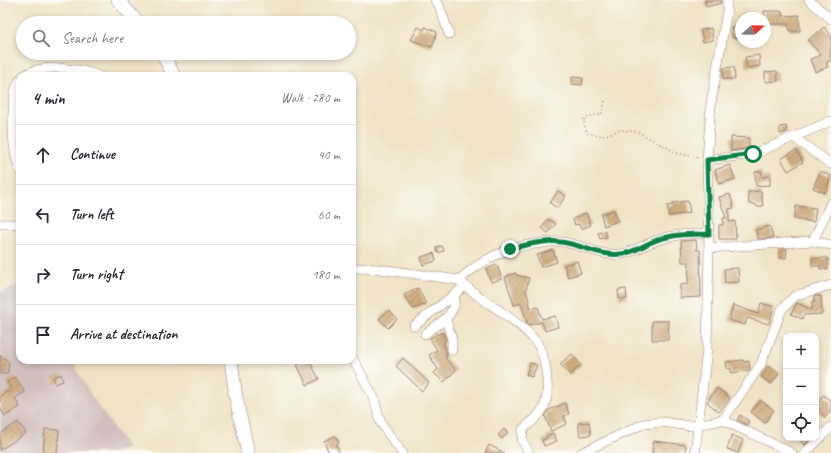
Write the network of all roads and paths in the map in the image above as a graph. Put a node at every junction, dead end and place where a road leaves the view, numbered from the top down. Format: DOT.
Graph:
graph roads {
  1 [pos="118,0"];
  2 [pos="435,0"];
  3 [pos="727,0"];
  4 [pos="809,0"];
  5 [pos="132,16"];
  6 [pos="831,19"];
  7 [pos="449,34"];
  8 [pos="166,60"];
  9 [pos="33,72"];
  10 [pos="88,72"];
  11 [pos="172,72"];
  12 [pos="16,89"];
  13 [pos="605,101"];
  14 [pos="831,121"];
  15 [pos="793,138"];
  16 [pos="16,158"];
  17 [pos="707,160"];
  18 [pos="831,164"];
  19 [pos="831,203"];
  20 [pos="0,224"];
  21 [pos="16,224"];
  22 [pos="709,234"];
  23 [pos="813,241"];
  24 [pos="831,245"];
  25 [pos="709,248"];
  26 [pos="356,268"];
  27 [pos="462,283"];
  28 [pos="831,285"];
  29 [pos="454,295"];
  30 [pos="446,320"];
  31 [pos="414,326"];
  32 [pos="425,334"];
  33 [pos="452,350"];
  34 [pos="232,364"];
  35 [pos="356,364"];
  36 [pos="723,420"];
  37 [pos="697,424"];
  38 [pos="831,427"];
  39 [pos="248,453"];
  40 [pos="402,453"];
  41 [pos="529,453"];
  42 [pos="581,453"];
  43 [pos="695,453"];
  44 [pos="792,453"];
  45 [pos="805,453"];
  1 -- 5 [label="highway"];
  2 -- 7 [label="street"];
  3 -- 17 [label="street"];
  4 -- 6 [label="street"];
  8 -- 11 [label="highway"];
  9 -- 10 [label="street"];
  12 -- 16 [label="street"];
  13 -- 17 [label="path"];
  14 -- 15 [label="street"];
  15 -- 17 [label="street"];
  15 -- 18 [label="street"];
  17 -- 22 [label="street"];
  19 -- 23 [label="street"];
  20 -- 21 [label="street"];
  22 -- 25 [label="street"];
  22 -- 27 [label="street"];
  23 -- 24 [label="street"];
  23 -- 25 [label="street"];
  25 -- 37 [label="street"];
  26 -- 27 [label="street"];
  27 -- 29 [label="street"];
  27 -- 41 [label="street"];
  28 -- 36 [label="street"];
  29 -- 30 [label="street"];
  29 -- 31 [label="street"];
  30 -- 32 [label="street"];
  30 -- 33 [label="street"];
  34 -- 39 [label="highway"];
  35 -- 40 [label="street"];
  36 -- 37 [label="street"];
  36 -- 44 [label="street"];
  37 -- 42 [label="street"];
  37 -- 43 [label="street"];
  38 -- 45 [label="street"];
}
